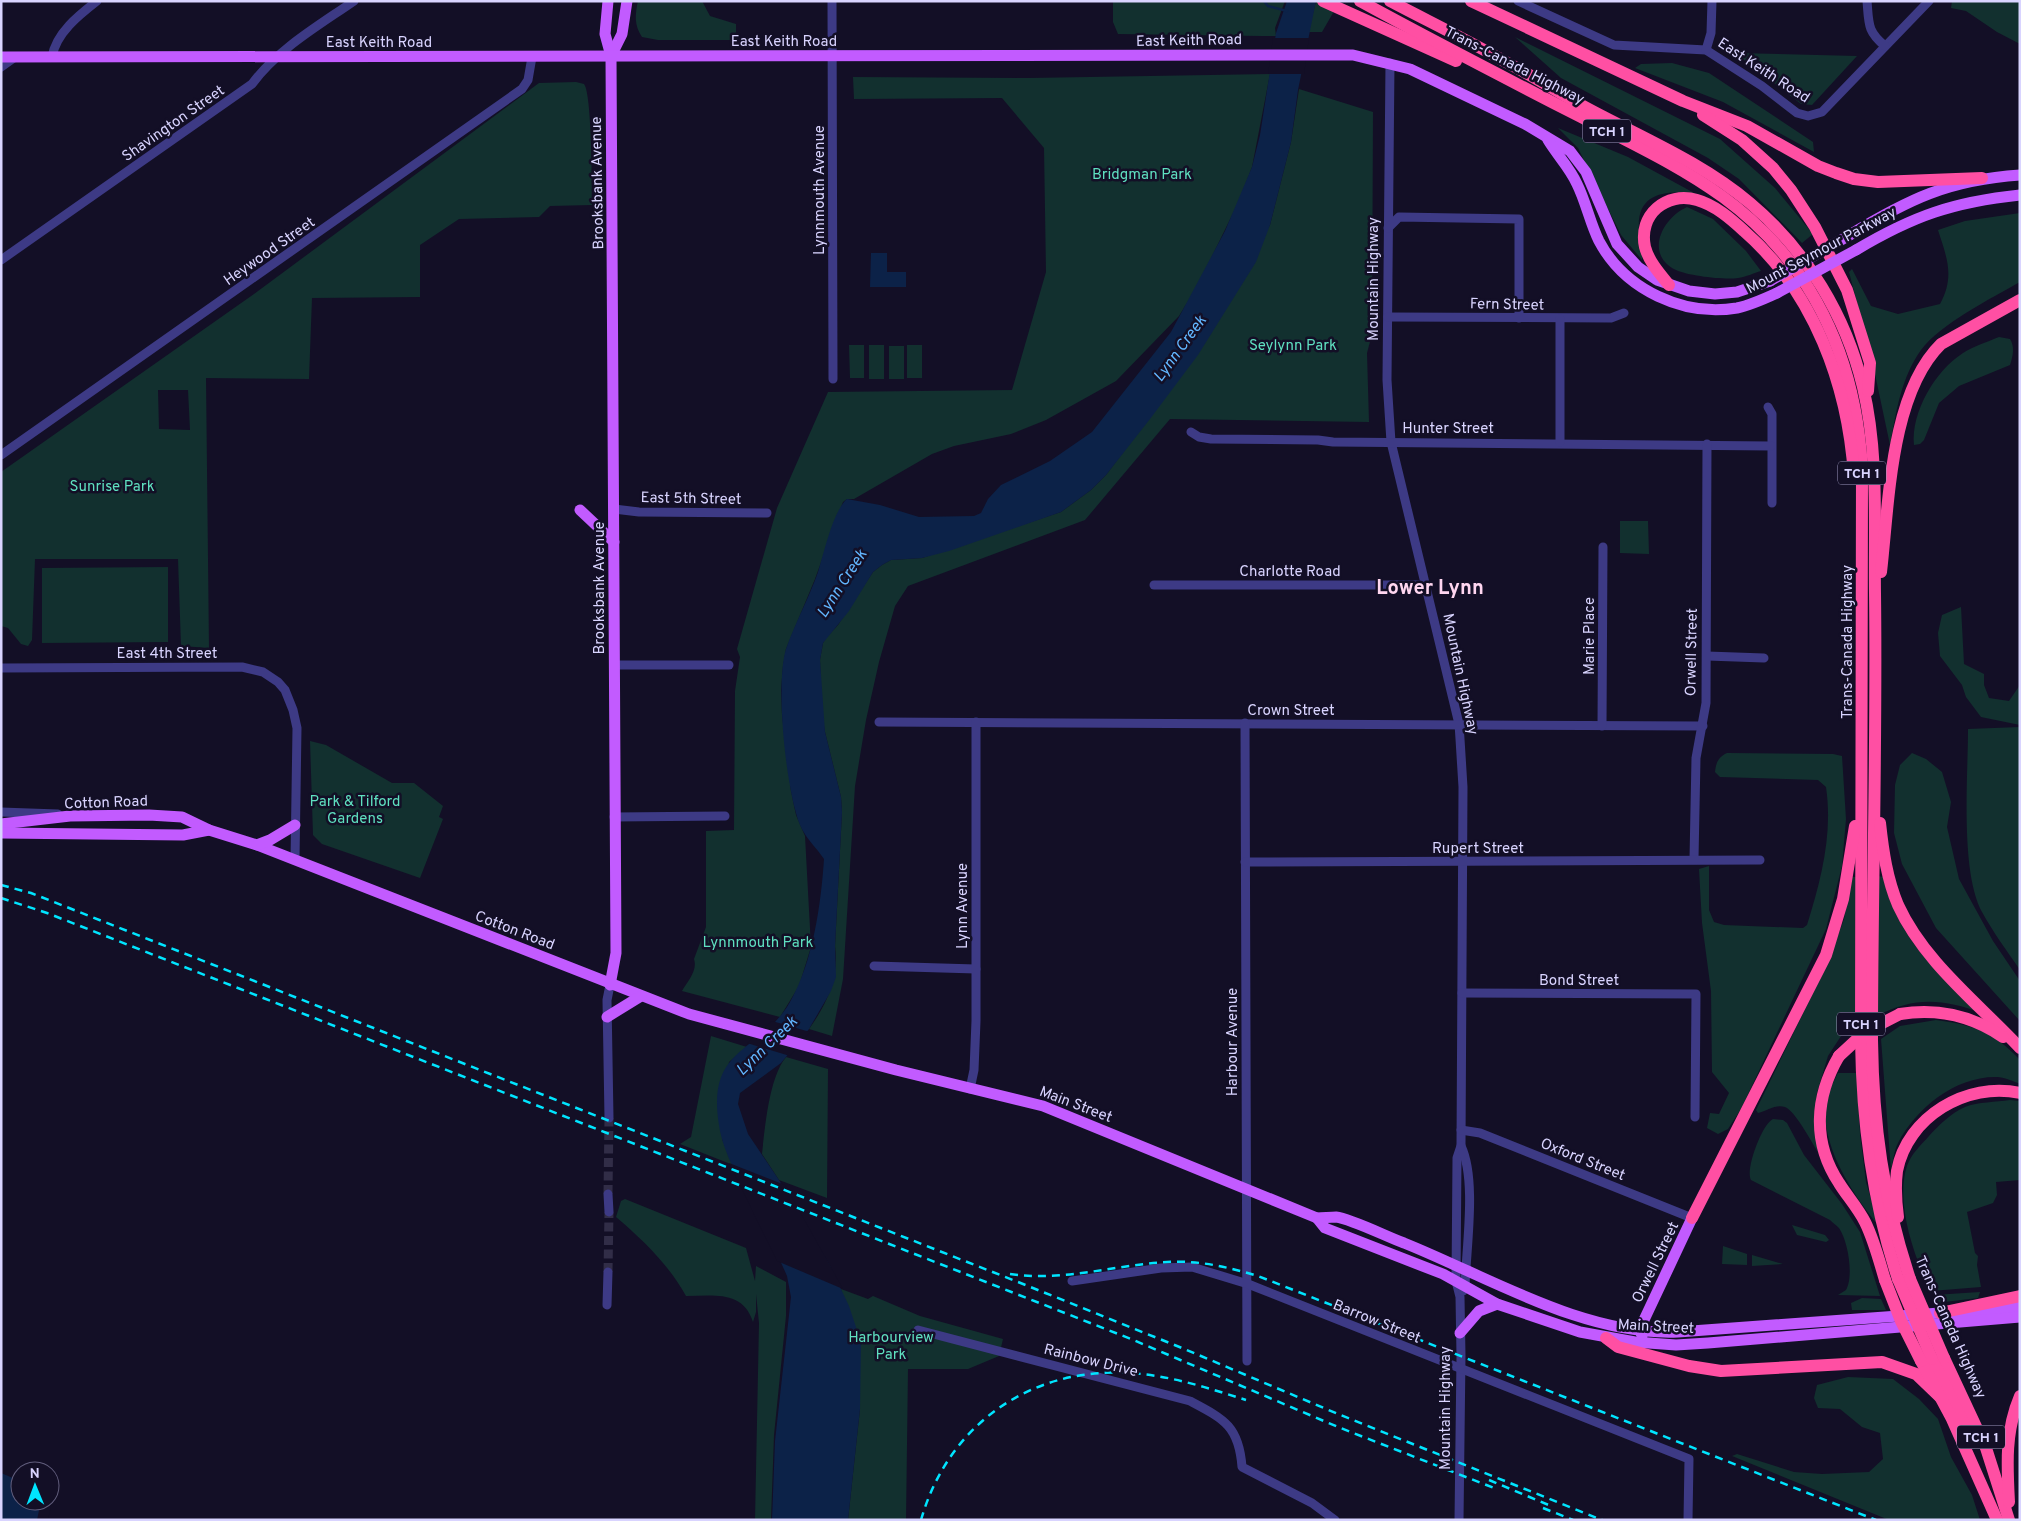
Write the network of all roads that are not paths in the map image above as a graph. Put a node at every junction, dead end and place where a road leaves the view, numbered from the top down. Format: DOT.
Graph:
graph roads {
  1 [pos="97,1"];
  2 [pos="354,1"];
  3 [pos="608,1"];
  4 [pos="627,1"];
  5 [pos="832,1"];
  6 [pos="1323,1"];
  7 [pos="1360,1"];
  8 [pos="1390,1"];
  9 [pos="1471,1"];
  10 [pos="1518,1"];
  11 [pos="1712,1"];
  12 [pos="1867,1"];
  13 [pos="1929,1"];
  14 [pos="1536,5"];
  15 [pos="1885,46"];
  16 [pos="1706,50"];
  17 [pos="1,56"];
  18 [pos="612,56"];
  19 [pos="834,56"];
  20 [pos="14,57"];
  21 [pos="52,57"];
  22 [pos="532,57"];
  23 [pos="278,58"];
  24 [pos="1390,63"];
  25 [pos="1,67"];
  26 [pos="1682,101"];
  27 [pos="1557,105"];
  28 [pos="1548,140"];
  29 [pos="2020,175"];
  30 [pos="1982,178"];
  31 [pos="2020,195"];
  32 [pos="1388,205"];
  33 [pos="1399,217"];
  34 [pos="1388,228"];
  35 [pos="1,260"];
  36 [pos="1669,285"];
  37 [pos="2020,300"];
  38 [pos="1624,313"];
  39 [pos="1388,317"];
  40 [pos="1519,318"];
  41 [pos="1560,319"];
  42 [pos="833,379"];
  43 [pos="1768,407"];
  44 [pos="1868,410"];
  45 [pos="1191,432"];
  46 [pos="1391,442"];
  47 [pos="1560,442"];
  48 [pos="1707,444"];
  49 [pos="1771,446"];
  50 [pos="1,454"];
  51 [pos="1772,503"];
  52 [pos="614,509"];
  53 [pos="580,510"];
  54 [pos="767,513"];
  55 [pos="614,542"];
  56 [pos="1603,547"];
  57 [pos="1154,585"];
  58 [pos="1426,585"];
  59 [pos="1869,624"];
  60 [pos="1707,656"];
  61 [pos="1764,658"];
  62 [pos="614,665"];
  63 [pos="729,665"];
  64 [pos="1,668"];
  65 [pos="878,722"];
  66 [pos="976,722"];
  67 [pos="1245,723"];
  68 [pos="1459,724"];
  69 [pos="1602,726"];
  70 [pos="1703,726"];
  71 [pos="1868,765"];
  72 [pos="1,812"];
  73 [pos="70,816"];
  74 [pos="725,816"];
  75 [pos="614,817"];
  76 [pos="1,824"];
  77 [pos="296,825"];
  78 [pos="209,830"];
  79 [pos="1,833"];
  80 [pos="257,844"];
  81 [pos="1694,859"];
  82 [pos="295,860"];
  83 [pos="1760,860"];
  84 [pos="1245,862"];
  85 [pos="1463,862"];
  86 [pos="874,966"];
  87 [pos="976,969"];
  88 [pos="610,985"];
  89 [pos="1462,993"];
  90 [pos="640,996"];
  91 [pos="607,1017"];
  92 [pos="814,1047"];
  93 [pos="2020,1050"];
  94 [pos="970,1089"];
  95 [pos="2020,1094"];
  96 [pos="1695,1117"];
  97 [pos="609,1118"];
  98 [pos="1461,1130"];
  99 [pos="1246,1189"];
  100 [pos="608,1194"];
  101 [pos="608,1212"];
  102 [pos="1317,1218"];
  103 [pos="1692,1218"];
  104 [pos="1461,1267"];
  105 [pos="608,1272"];
  106 [pos="1898,1279"];
  107 [pos="1072,1281"];
  108 [pos="1248,1284"];
  109 [pos="1461,1284"];
  110 [pos="2020,1296"];
  111 [pos="1497,1304"];
  112 [pos="607,1305"];
  113 [pos="2020,1307"];
  114 [pos="1940,1313"];
  115 [pos="2020,1317"];
  116 [pos="918,1330"];
  117 [pos="1640,1330"];
  118 [pos="1460,1334"];
  119 [pos="1606,1338"];
  120 [pos="1651,1343"];
  121 [pos="1932,1359"];
  122 [pos="1247,1361"];
  123 [pos="1461,1369"];
  124 [pos="2020,1396"];
  125 [pos="1941,1398"];
  126 [pos="1335,1520"];
  127 [pos="1459,1520"];
  128 [pos="1688,1520"];
  129 [pos="1998,1520"];
  130 [pos="2010,1520"];
  1 -- 21 [label="street"];
  2 -- 23 [label="street, Shavington Street"];
  3 -- 18 [label="main road"];
  4 -- 18 [label="main road"];
  5 -- 19 [label="street, Lynnmouth Avenue"];
  6 -- 27 [label="highway"];
  7 -- 27 [label="highway, Trans-Canada Highway / TCH 1"];
  8 -- 44 [label="highway, Trans-Canada Highway / TCH 1"];
  9 -- 26 [label="highway"];
  10 -- 14 [label="street, East Keith Road"];
  11 -- 16 [label="street"];
  12 -- 15 [label="street"];
  13 -- 15 [label="street"];
  14 -- 16 [label="street, East Keith Road"];
  15 -- 16 [label="street, East Keith Road"];
  17 -- 20 [label="main road, East Keith Road"];
  18 -- 19 [label="main road, East Keith Road"];
  18 -- 22 [label="main road, East Keith Road"];
  18 -- 52 [label="main road, Brooksbank Avenue"];
  19 -- 24 [label="main road, East Keith Road"];
  19 -- 42 [label="street, Lynnmouth Avenue"];
  20 -- 21 [label="main road, East Keith Road"];
  20 -- 25 [label="street"];
  21 -- 23 [label="main road, East Keith Road"];
  22 -- 23 [label="main road, East Keith Road"];
  22 -- 50 [label="street, Heywood Street"];
  23 -- 35 [label="street, Shavington Street"];
  24 -- 28 [label="main road, East Keith Road"];
  24 -- 32 [label="street, Mountain Highway"];
  26 -- 30 [label="highway"];
  26 -- 44 [label="highway"];
  27 -- 59 [label="highway, Trans-Canada Highway / TCH 1"];
  28 -- 31 [label="main road, Mount Seymour Parkway, bridge"];
  28 -- 36 [label="main road, Mount Seymour Parkway"];
  29 -- 30 [label="main road, Mount Seymour Parkway"];
  30 -- 36 [label="main road, Mount Seymour Parkway, bridge"];
  32 -- 33 [label="street"];
  32 -- 34 [label="street, Mountain Highway"];
  33 -- 34 [label="street"];
  33 -- 40 [label="street"];
  34 -- 39 [label="street, Mountain Highway"];
  36 -- 59 [label="highway"];
  37 -- 59 [label="highway"];
  38 -- 41 [label="street, Fern Street"];
  39 -- 40 [label="street, Fern Street"];
  39 -- 46 [label="street, Mountain Highway"];
  40 -- 41 [label="street, Fern Street"];
  41 -- 47 [label="street"];
  43 -- 49 [label="street"];
  44 -- 59 [label="highway, Trans-Canada Highway / TCH 1"];
  45 -- 46 [label="street, Hunter Street"];
  46 -- 47 [label="street, Hunter Street"];
  46 -- 58 [label="street, Mountain Highway"];
  47 -- 48 [label="street, Hunter Street"];
  48 -- 49 [label="street, Hunter Street"];
  48 -- 60 [label="street, Orwell Street"];
  49 -- 51 [label="street"];
  52 -- 54 [label="street, East 5th Street"];
  52 -- 55 [label="main road, Brooksbank Avenue"];
  53 -- 55 [label="main road"];
  55 -- 62 [label="main road, Brooksbank Avenue"];
  56 -- 69 [label="street, Marie Place"];
  57 -- 58 [label="street, Charlotte Road"];
  58 -- 68 [label="street, Mountain Highway"];
  59 -- 71 [label="highway, Trans-Canada Highway / TCH 1"];
  60 -- 61 [label="street"];
  60 -- 70 [label="street, Orwell Street"];
  62 -- 63 [label="street"];
  62 -- 75 [label="main road, Brooksbank Avenue"];
  64 -- 77 [label="street, East 4th Street"];
  65 -- 66 [label="street, Crown Street"];
  66 -- 67 [label="street, Crown Street"];
  66 -- 87 [label="street, Lynn Avenue"];
  67 -- 68 [label="street, Crown Street"];
  67 -- 84 [label="street, Harbour Avenue"];
  68 -- 69 [label="street, Crown Street"];
  68 -- 85 [label="street, Mountain Highway"];
  69 -- 70 [label="street, Crown Street"];
  70 -- 81 [label="street, Orwell Street"];
  71 -- 93 [label="highway"];
  71 -- 103 [label="highway"];
  71 -- 106 [label="highway, Trans-Canada Highway / TCH 1"];
  72 -- 73 [label="street"];
  73 -- 76 [label="main road, Cotton Road"];
  73 -- 78 [label="main road, Cotton Road"];
  74 -- 75 [label="street"];
  75 -- 88 [label="main road, Brooksbank Avenue"];
  77 -- 80 [label="main road"];
  77 -- 82 [label="street, East 4th Street"];
  78 -- 79 [label="main road, Cotton Road"];
  78 -- 80 [label="main road, Cotton Road"];
  80 -- 82 [label="main road, Cotton Road"];
  81 -- 83 [label="street, Rupert Street"];
  81 -- 85 [label="street, Rupert Street"];
  82 -- 88 [label="main road, Cotton Road"];
  84 -- 85 [label="street, Rupert Street"];
  84 -- 99 [label="street, Harbour Avenue"];
  85 -- 89 [label="street, Mountain Highway"];
  86 -- 87 [label="street"];
  87 -- 94 [label="street, Lynn Avenue"];
  88 -- 90 [label="main road, Cotton Road"];
  88 -- 91 [label="street, Brooksbank Avenue"];
  89 -- 96 [label="street, Bond Street"];
  89 -- 98 [label="street, Mountain Highway"];
  90 -- 91 [label="main road"];
  90 -- 92 [label="main road, Cotton Road"];
  91 -- 97 [label="street, Brooksbank Avenue"];
  92 -- 94 [label="main road, Main Street"];
  93 -- 106 [label="highway, bridge"];
  94 -- 99 [label="main road, Main Street"];
  95 -- 106 [label="highway"];
  98 -- 103 [label="street, Oxford Street"];
  98 -- 104 [label="street, Mountain Highway"];
  99 -- 102 [label="main road, Main Street"];
  99 -- 108 [label="street, Harbour Avenue"];
  100 -- 101 [label="street"];
  102 -- 104 [label="main road, Main Street"];
  102 -- 109 [label="main road, Main Street"];
  103 -- 117 [label="main road, Orwell Street"];
  104 -- 109 [label="street, Mountain Highway"];
  104 -- 117 [label="main road, Main Street"];
  105 -- 112 [label="street"];
  106 -- 121 [label="highway, Trans-Canada Highway / TCH 1, bridge"];
  106 -- 121 [label="highway, bridge"];
  107 -- 108 [label="street, Barrow Street"];
  108 -- 122 [label="street, Harbour Avenue"];
  108 -- 123 [label="street, Barrow Street"];
  109 -- 111 [label="main road, Main Street"];
  109 -- 118 [label="street, Mountain Highway"];
  110 -- 114 [label="highway"];
  111 -- 118 [label="main road"];
  111 -- 119 [label="main road, Main Street"];
  113 -- 114 [label="main road, Main Street"];
  114 -- 117 [label="main road, Main Street"];
  115 -- 120 [label="main road, Main Street"];
  116 -- 126 [label="street, Rainbow Drive"];
  117 -- 120 [label="main road"];
  118 -- 123 [label="street, Mountain Highway"];
  119 -- 120 [label="main road, Main Street"];
  119 -- 125 [label="highway"];
  121 -- 125 [label="highway"];
  121 -- 129 [label="highway, Trans-Canada Highway / TCH 1"];
  121 -- 130 [label="highway, Trans-Canada Highway / TCH 1"];
  123 -- 127 [label="street, Mountain Highway"];
  123 -- 128 [label="street, Barrow Street"];
  124 -- 130 [label="highway"];
  125 -- 129 [label="highway"];
}
